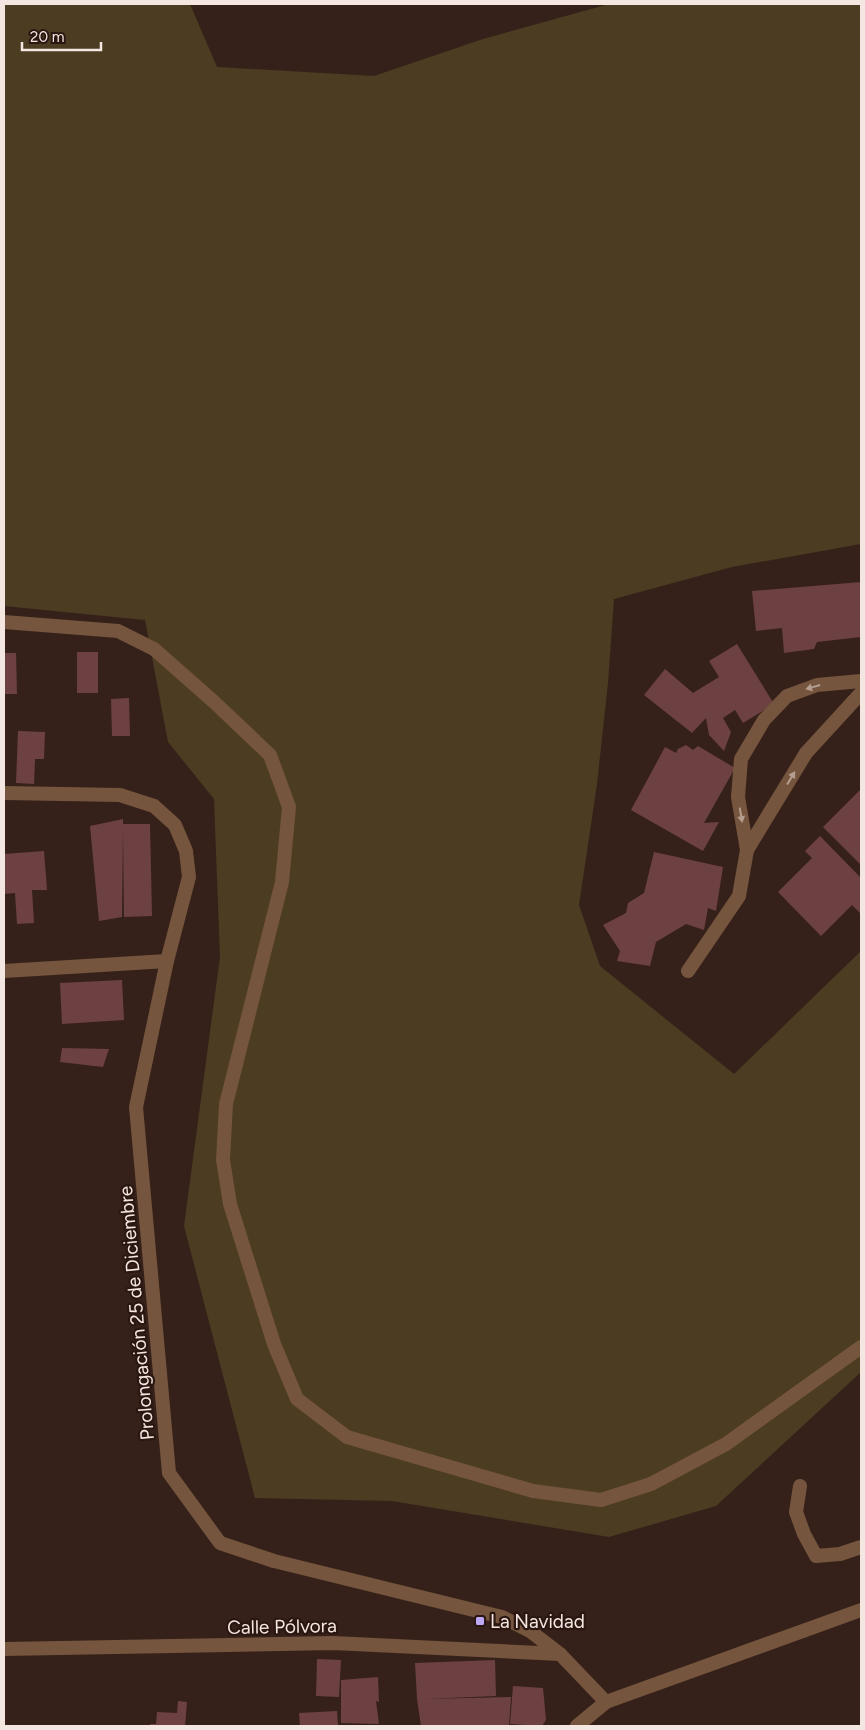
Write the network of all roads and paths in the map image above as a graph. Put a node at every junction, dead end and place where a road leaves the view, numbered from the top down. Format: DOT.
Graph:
graph roads {
  1 [pos="4,622"];
  2 [pos="861,681"];
  3 [pos="861,693"];
  4 [pos="4,793"];
  5 [pos="747,850"];
  6 [pos="167,961"];
  7 [pos="4,971"];
  8 [pos="688,971"];
  9 [pos="861,1347"];
  10 [pos="800,1486"];
  11 [pos="861,1547"];
  12 [pos="861,1610"];
  13 [pos="4,1649"];
  14 [pos="560,1654"];
  15 [pos="606,1702"];
  16 [pos="577,1726"];
  1 -- 9 [label="street"];
  2 -- 5 [label="street, one-way"];
  5 -- 3 [label="street, one-way"];
  4 -- 6 [label="street, Prolongación 25 de Diciembre"];
  5 -- 8 [label="street"];
  6 -- 7 [label="street"];
  6 -- 14 [label="street, Prolongación 25 de Diciembre"];
  10 -- 11 [label="street"];
  12 -- 15 [label="street"];
  13 -- 14 [label="street, Calle Pólvora"];
  14 -- 15 [label="street, Prolongación 25 de Diciembre"];
  15 -- 16 [label="street"];
}
